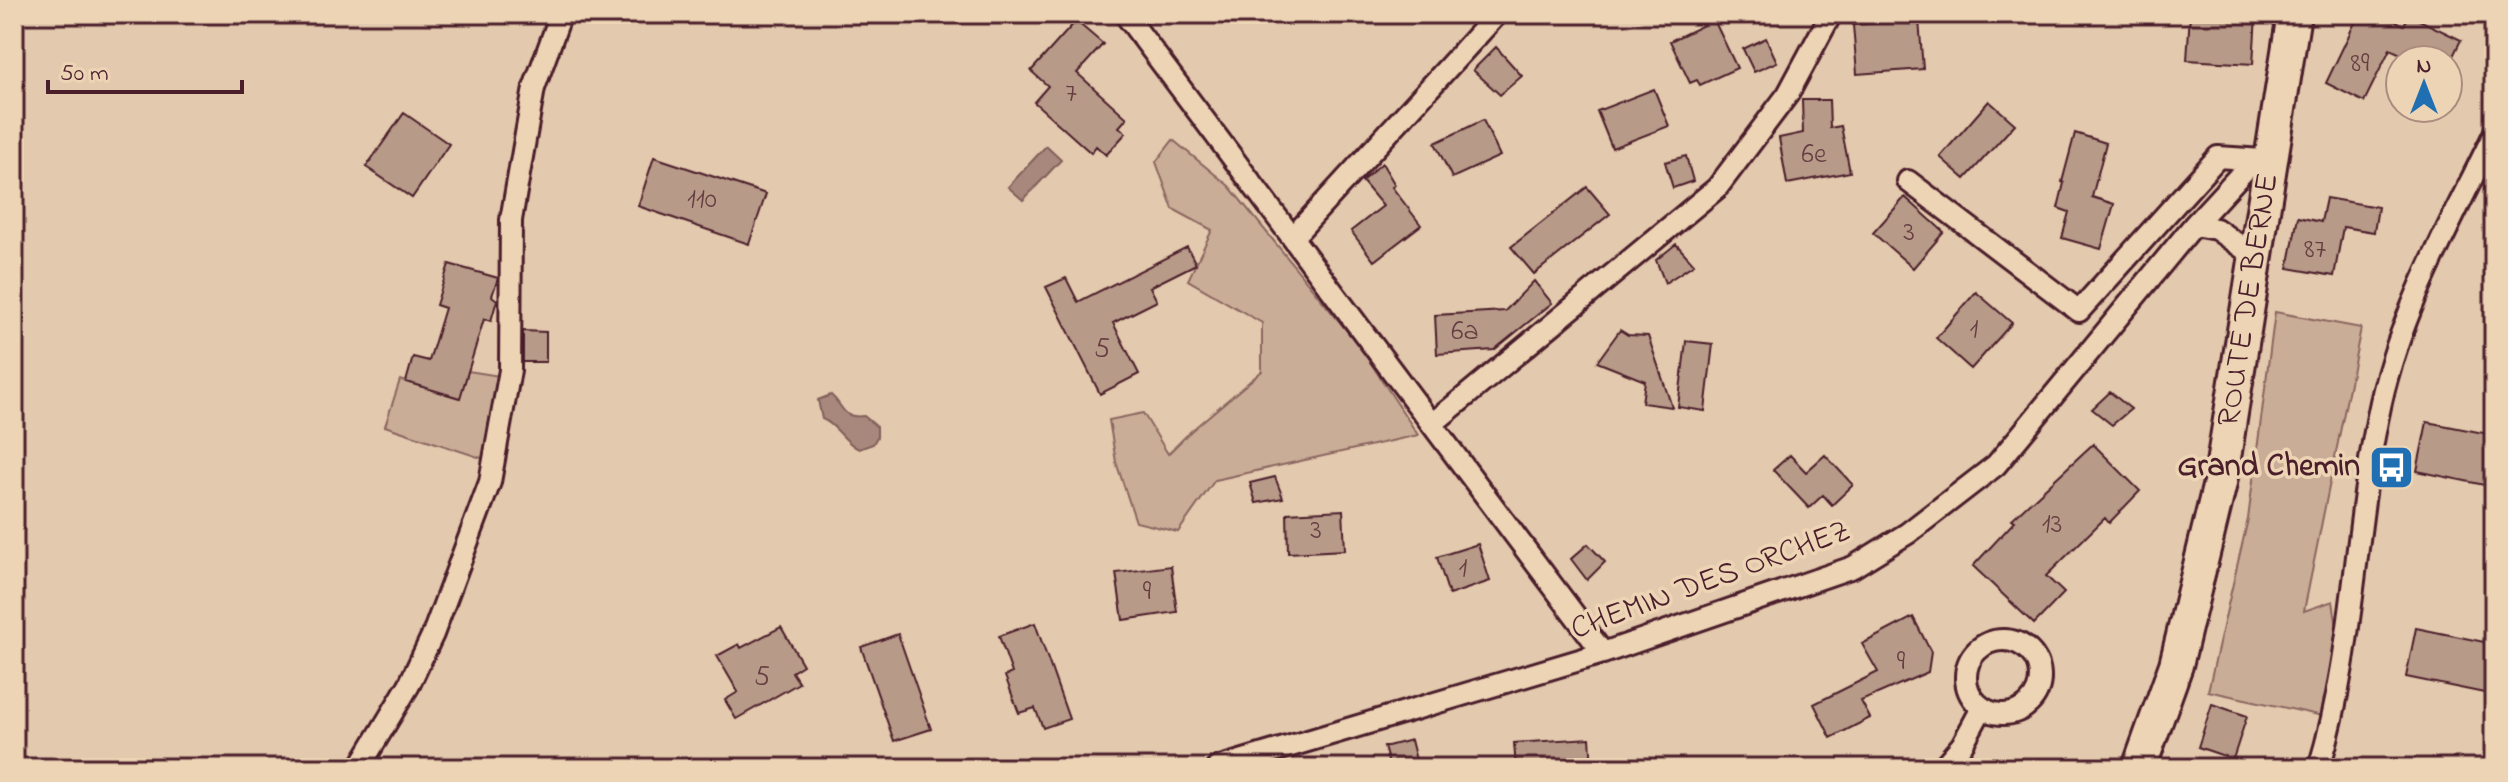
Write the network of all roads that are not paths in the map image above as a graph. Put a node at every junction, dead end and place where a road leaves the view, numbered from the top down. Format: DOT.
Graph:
graph roads {
  1 [pos="561,14"];
  2 [pos="1125,14"];
  3 [pos="1497,14"];
  4 [pos="1831,14"];
  5 [pos="2293,15"];
  6 [pos="2494,134"];
  7 [pos="2263,160"];
  8 [pos="1908,181"];
  9 [pos="2194,225"];
  10 [pos="1293,237"];
  11 [pos="2257,258"];
  12 [pos="1432,424"];
  13 [pos="1603,653"];
  14 [pos="1982,708"];
  15 [pos="359,768"];
  16 [pos="1217,768"];
  17 [pos="1942,768"];
  18 [pos="2139,768"];
  19 [pos="2319,768"];
  1 -- 15 [label="street"];
  2 -- 10 [label="street"];
  3 -- 10 [label="street"];
  4 -- 12 [label="street"];
  5 -- 7 [label="main road, ROUTE DE BERNE"];
  6 -- 19 [label="street"];
  7 -- 8 [label="street"];
  7 -- 9 [label="street, CHEMIN DES ORCHEZ"];
  7 -- 11 [label="main road, ROUTE DE BERNE"];
  9 -- 11 [label="street"];
  9 -- 13 [label="street, CHEMIN DES ORCHEZ"];
  10 -- 12 [label="street"];
  11 -- 18 [label="main road, ROUTE DE BERNE"];
  12 -- 13 [label="street"];
  13 -- 16 [label="street, CHEMIN DES ORCHEZ"];
  14 -- 17 [label="street"];
}
